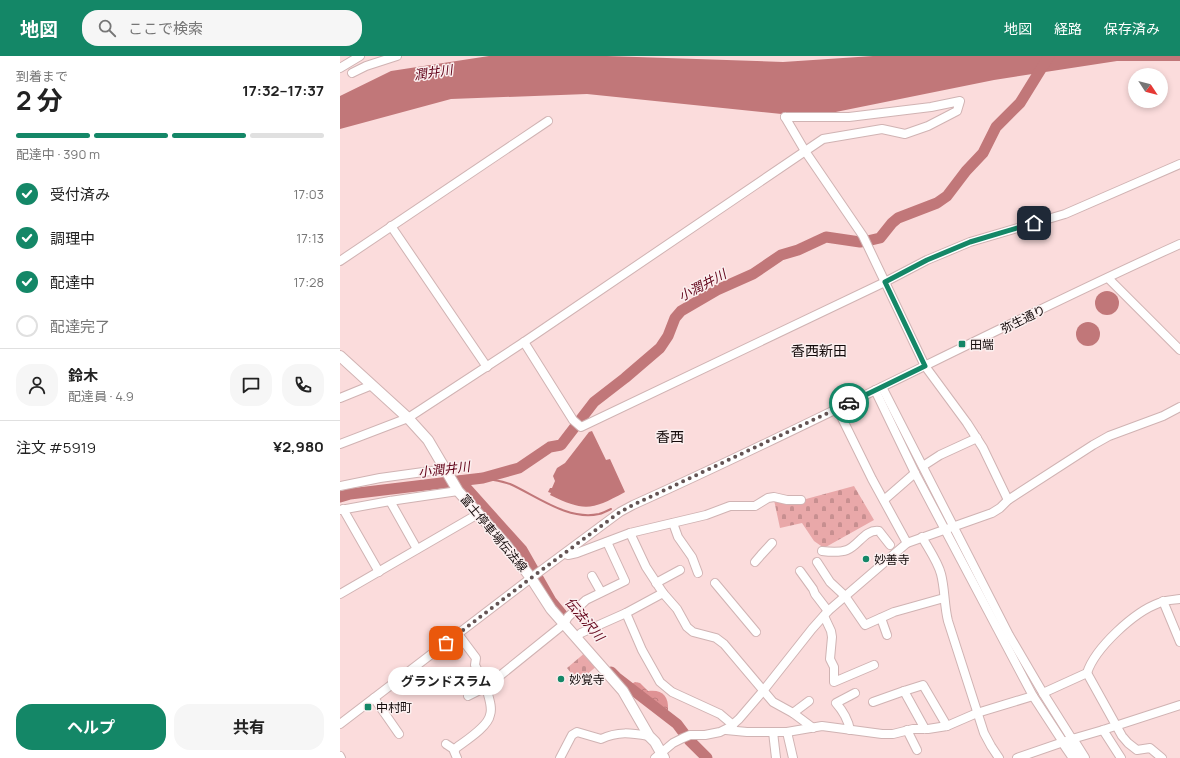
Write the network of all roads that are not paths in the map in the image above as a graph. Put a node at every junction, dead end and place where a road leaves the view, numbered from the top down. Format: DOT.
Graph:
graph roads {
  1 [pos="360,56"];
  2 [pos="397,56"];
  3 [pos="340,68"];
  4 [pos="352,73"];
  5 [pos="548,121"];
  6 [pos="805,151"];
  7 [pos="1180,164"];
  8 [pos="392,226"];
  9 [pos="1180,244"];
  10 [pos="340,260"];
  11 [pos="1108,278"];
  12 [pos="885,282"];
  13 [pos="524,342"];
  14 [pos="1180,350"];
  15 [pos="340,356"];
  16 [pos="925,366"];
  17 [pos="487,367"];
  18 [pos="372,385"];
  19 [pos="878,389"];
  20 [pos="340,398"];
  21 [pos="1180,407"];
  22 [pos="837,408"];
  23 [pos="408,418"];
  24 [pos="977,438"];
  25 [pos="340,444"];
  26 [pos="923,466"];
  27 [pos="915,473"];
  28 [pos="448,474"];
  29 [pos="340,486"];
  30 [pos="457,489"];
  31 [pos="801,500"];
  32 [pos="884,500"];
  33 [pos="1008,500"];
  34 [pos="390,501"];
  35 [pos="342,510"];
  36 [pos="478,514"];
  37 [pos="673,523"];
  38 [pos="953,526"];
  39 [pos="945,529"];
  40 [pos="630,533"];
  41 [pos="922,537"];
  42 [pos="607,542"];
  43 [pos="772,542"];
  44 [pos="907,543"];
  45 [pos="418,549"];
  46 [pos="893,550"];
  47 [pos="822,551"];
  48 [pos="565,554"];
  49 [pos="755,562"];
  50 [pos="817,562"];
  51 [pos="680,570"];
  52 [pos="800,571"];
  53 [pos="379,572"];
  54 [pos="698,573"];
  55 [pos="592,576"];
  56 [pos="531,578"];
  57 [pos="656,583"];
  58 [pos="715,583"];
  59 [pos="601,592"];
  60 [pos="663,593"];
  61 [pos="340,594"];
  62 [pos="845,596"];
  63 [pos="944,598"];
  64 [pos="1180,599"];
  65 [pos="1163,601"];
  66 [pos="626,613"];
  67 [pos="826,614"];
  68 [pos="881,618"];
  69 [pos="566,621"];
  70 [pos="756,632"];
  71 [pos="458,634"];
  72 [pos="550,635"];
  73 [pos="579,635"];
  74 [pos="887,635"];
  75 [pos="556,642"];
  76 [pos="1180,642"];
  77 [pos="874,665"];
  78 [pos="863,670"];
  79 [pos="1086,673"];
  80 [pos="867,678"];
  81 [pos="486,688"];
  82 [pos="763,691"];
  83 [pos="904,691"];
  84 [pos="855,693"];
  85 [pos="1043,693"];
  86 [pos="468,696"];
  87 [pos="1033,696"];
  88 [pos="374,698"];
  89 [pos="809,701"];
  90 [pos="873,702"];
  91 [pos="1180,705"];
  92 [pos="977,713"];
  93 [pos="793,714"];
  94 [pos="340,724"];
  95 [pos="947,726"];
  96 [pos="1116,726"];
  97 [pos="729,727"];
  98 [pos="813,728"];
  99 [pos="925,729"];
  100 [pos="850,730"];
  101 [pos="907,730"];
  102 [pos="1103,730"];
  103 [pos="773,732"];
  104 [pos="788,732"];
  105 [pos="399,734"];
  106 [pos="648,736"];
  107 [pos="1068,740"];
  108 [pos="446,744"];
  109 [pos="917,750"];
  110 [pos="456,754"];
  111 [pos="660,756"];
  112 [pos="560,758"];
  113 [pos="776,758"];
  114 [pos="793,758"];
  115 [pos="999,758"];
  116 [pos="1017,758"];
  117 [pos="1074,758"];
  118 [pos="1084,758"];
  119 [pos="1121,758"];
  120 [pos="1162,758"];
  1 -- 3 [label="street"];
  2 -- 4 [label="street"];
  5 -- 8 [label="street"];
  6 -- 6 [label="street"];
  6 -- 12 [label="street"];
  6 -- 13 [label="street"];
  7 -- 12 [label="street"];
  8 -- 10 [label="street"];
  8 -- 17 [label="street"];
  9 -- 11 [label="street, 弥生通り"];
  11 -- 14 [label="street"];
  11 -- 16 [label="street, 弥生通り"];
  12 -- 13 [label="street"];
  12 -- 16 [label="street"];
  13 -- 17 [label="street"];
  15 -- 18 [label="main road, 富士停車場伝法線"];
  16 -- 19 [label="street, 弥生通り"];
  16 -- 24 [label="street"];
  17 -- 23 [label="street"];
  18 -- 20 [label="street"];
  18 -- 23 [label="main road, 富士停車場伝法線"];
  19 -- 22 [label="street, 弥生通り"];
  19 -- 26 [label="street"];
  19 -- 27 [label="street"];
  21 -- 33 [label="street"];
  22 -- 32 [label="street"];
  22 -- 48 [label="street, 弥生通り"];
  23 -- 25 [label="street"];
  23 -- 28 [label="main road, 富士停車場伝法線"];
  24 -- 26 [label="street"];
  24 -- 33 [label="street"];
  26 -- 38 [label="street"];
  27 -- 32 [label="street"];
  27 -- 39 [label="street"];
  28 -- 29 [label="street"];
  28 -- 30 [label="main road, 富士停車場伝法線"];
  30 -- 34 [label="street"];
  30 -- 36 [label="main road, 富士停車場伝法線"];
  31 -- 37 [label="street"];
  32 -- 44 [label="street"];
  33 -- 38 [label="street"];
  34 -- 35 [label="street"];
  34 -- 45 [label="street"];
  35 -- 53 [label="street"];
  36 -- 45 [label="street"];
  36 -- 56 [label="main road, 富士停車場伝法線"];
  37 -- 40 [label="street"];
  37 -- 54 [label="street"];
  38 -- 39 [label="street"];
  38 -- 85 [label="street"];
  39 -- 41 [label="street"];
  39 -- 87 [label="street"];
  40 -- 42 [label="street"];
  40 -- 57 [label="street"];
  41 -- 44 [label="street"];
  41 -- 63 [label="street"];
  42 -- 48 [label="street"];
  42 -- 59 [label="street"];
  43 -- 49 [label="street"];
  44 -- 46 [label="street"];
  45 -- 53 [label="street"];
  46 -- 47 [label="street"];
  46 -- 62 [label="street"];
  48 -- 56 [label="street, 弥生通り"];
  50 -- 62 [label="street"];
  51 -- 57 [label="street"];
  52 -- 67 [label="street"];
  53 -- 61 [label="street"];
  55 -- 59 [label="street"];
  56 -- 69 [label="main road, 富士停車場伝法線"];
  56 -- 71 [label="street, 弥生通り"];
  57 -- 60 [label="street"];
  58 -- 70 [label="street"];
  59 -- 69 [label="street"];
  60 -- 66 [label="street"];
  60 -- 82 [label="street"];
  62 -- 67 [label="street"];
  62 -- 68 [label="street"];
  63 -- 68 [label="street"];
  63 -- 92 [label="street"];
  64 -- 65 [label="street"];
  65 -- 76 [label="street"];
  65 -- 79 [label="street"];
  66 -- 73 [label="street"];
  66 -- 97 [label="street"];
  67 -- 78 [label="street"];
  67 -- 82 [label="street"];
  68 -- 74 [label="street"];
  69 -- 72 [label="street"];
  69 -- 73 [label="main road, 富士停車場伝法線"];
  71 -- 81 [label="street"];
  71 -- 88 [label="street, 弥生通り"];
  72 -- 75 [label="street"];
  72 -- 81 [label="street"];
  73 -- 106 [label="main road, 富士停車場伝法線"];
  77 -- 78 [label="street"];
  78 -- 80 [label="street"];
  79 -- 85 [label="street"];
  79 -- 96 [label="street"];
  81 -- 86 [label="street"];
  81 -- 110 [label="street"];
  82 -- 93 [label="street"];
  82 -- 97 [label="street"];
  83 -- 90 [label="street"];
  83 -- 95 [label="street"];
  83 -- 99 [label="street"];
  84 -- 100 [label="street"];
  85 -- 107 [label="street"];
  87 -- 92 [label="street"];
  87 -- 107 [label="street"];
  88 -- 94 [label="street, 弥生通り"];
  88 -- 105 [label="street"];
  89 -- 93 [label="street"];
  91 -- 96 [label="street"];
  92 -- 95 [label="street"];
  92 -- 115 [label="street"];
  93 -- 98 [label="street"];
  95 -- 99 [label="street"];
  96 -- 102 [label="street"];
  96 -- 120 [label="street"];
  97 -- 103 [label="street"];
  97 -- 111 [label="street"];
  98 -- 100 [label="street"];
  98 -- 104 [label="street"];
  99 -- 101 [label="street"];
  100 -- 101 [label="street"];
  101 -- 109 [label="street"];
  102 -- 107 [label="street"];
  102 -- 119 [label="street"];
  103 -- 104 [label="street"];
  103 -- 113 [label="street"];
  104 -- 114 [label="street"];
  106 -- 111 [label="main road, 富士停車場伝法線"];
  106 -- 112 [label="street"];
  107 -- 116 [label="street"];
  107 -- 117 [label="main road"];
  107 -- 118 [label="main road"];
  108 -- 110 [label="street"];
}
